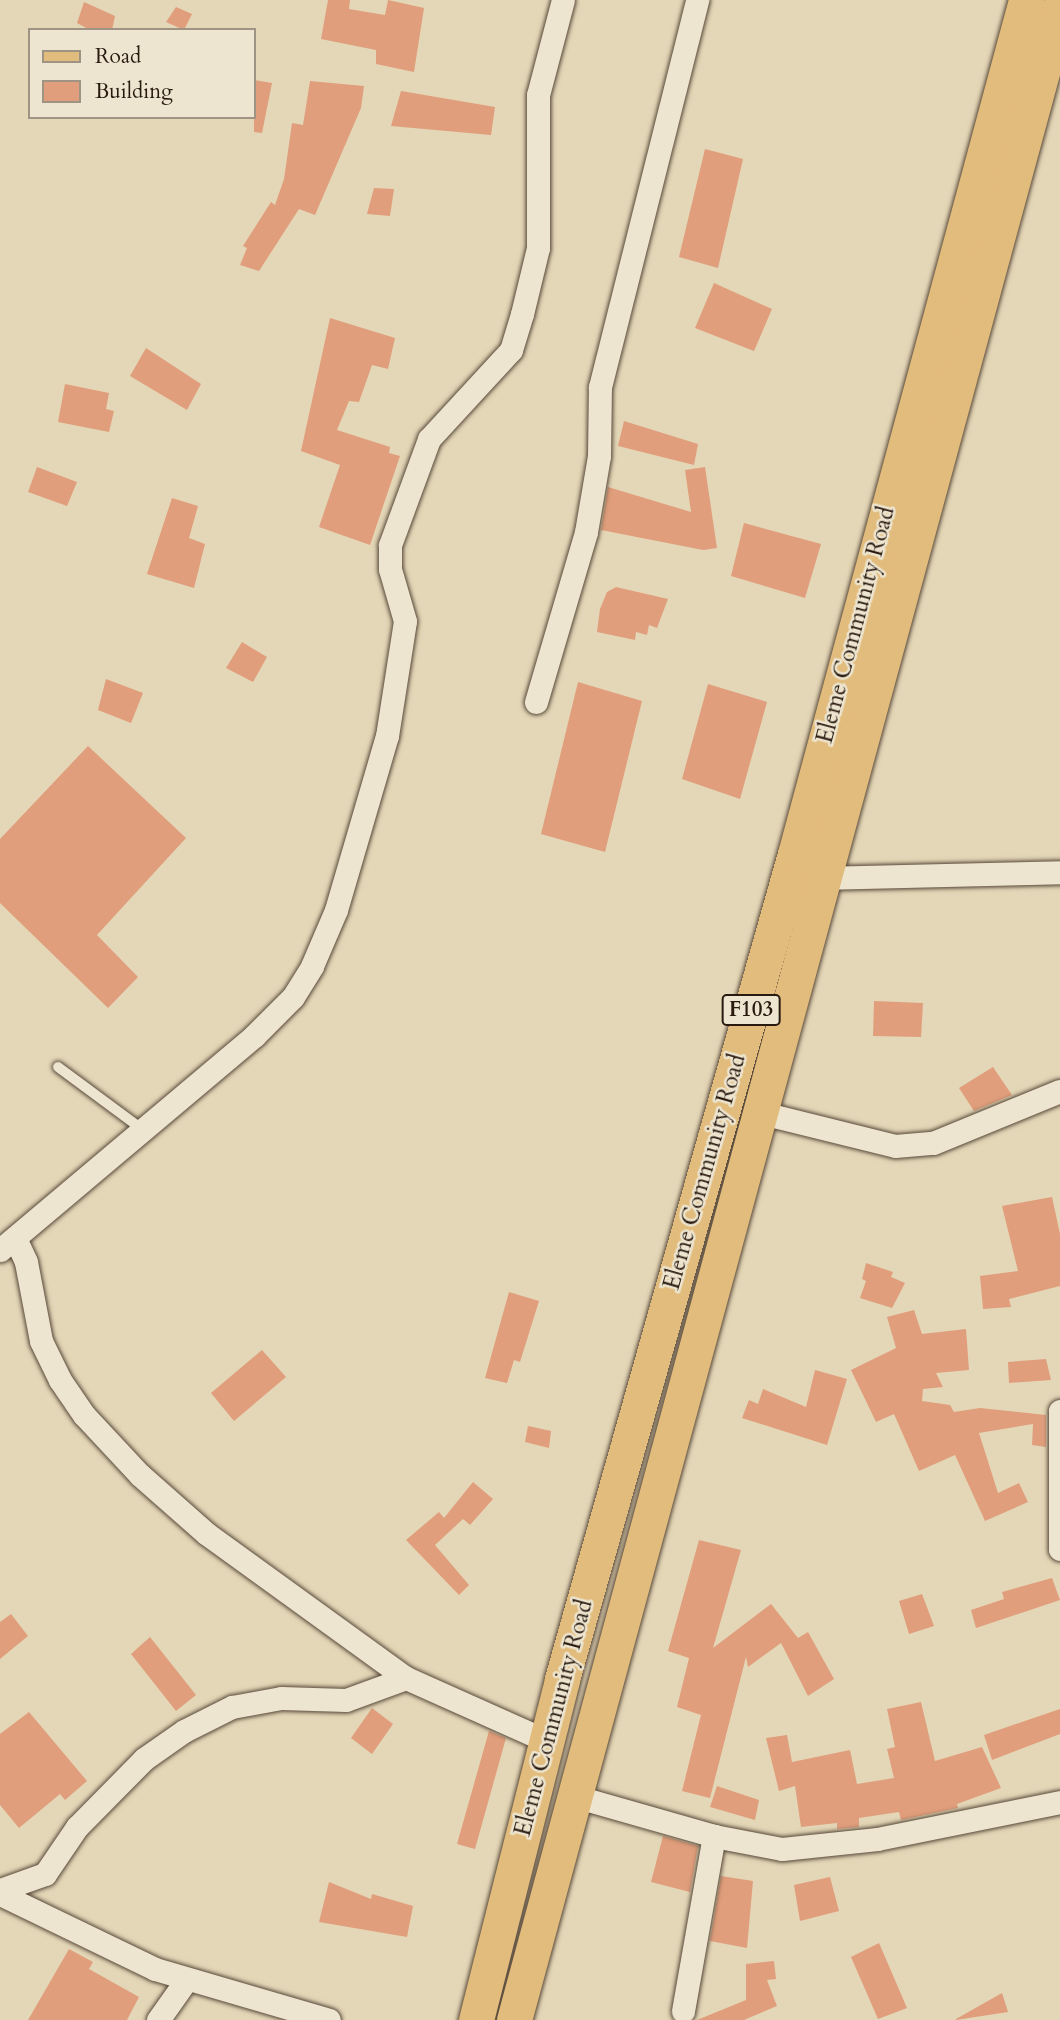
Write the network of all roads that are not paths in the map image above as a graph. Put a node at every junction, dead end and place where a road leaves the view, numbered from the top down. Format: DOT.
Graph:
graph roads {
  1 [pos="563,0"];
  2 [pos="697,0"];
  3 [pos="1023,2"];
  4 [pos="1058,24"];
  5 [pos="536,702"];
  6 [pos="1060,872"];
  7 [pos="821,878"];
  8 [pos="58,1067"];
  9 [pos="1060,1091"];
  10 [pos="758,1112"];
  11 [pos="146,1132"];
  12 [pos="7,1245"];
  13 [pos="1060,1411"];
  14 [pos="1060,1549"];
  15 [pos="406,1678"];
  16 [pos="547,1741"];
  17 [pos="574,1796"];
  18 [pos="1060,1802"];
  19 [pos="714,1836"];
  20 [pos="0,1892"];
  21 [pos="187,1979"];
  22 [pos="683,2011"];
  23 [pos="159,2020"];
  24 [pos="329,2020"];
  25 [pos="476,2020"];
  26 [pos="514,2020"];
  1 -- 11 [label="street"];
  2 -- 5 [label="street"];
  3 -- 4 [label="street"];
  3 -- 16 [label="main road, Eleme Community Road / F103"];
  4 -- 7 [label="main road, Eleme Community Road / F103"];
  6 -- 7 [label="street"];
  7 -- 10 [label="main road, Eleme Community Road / F103"];
  8 -- 11 [label="lane"];
  9 -- 10 [label="street"];
  10 -- 17 [label="main road, Eleme Community Road / F103"];
  11 -- 12 [label="street"];
  12 -- 15 [label="street"];
  13 -- 14 [label="street"];
  15 -- 16 [label="street"];
  15 -- 20 [label="street"];
  16 -- 25 [label="main road, Eleme Community Road / F103"];
  17 -- 19 [label="street"];
  17 -- 26 [label="main road, Eleme Community Road / F103"];
  18 -- 19 [label="street"];
  19 -- 22 [label="street"];
  20 -- 21 [label="street"];
  21 -- 23 [label="street"];
  21 -- 24 [label="street"];
}
